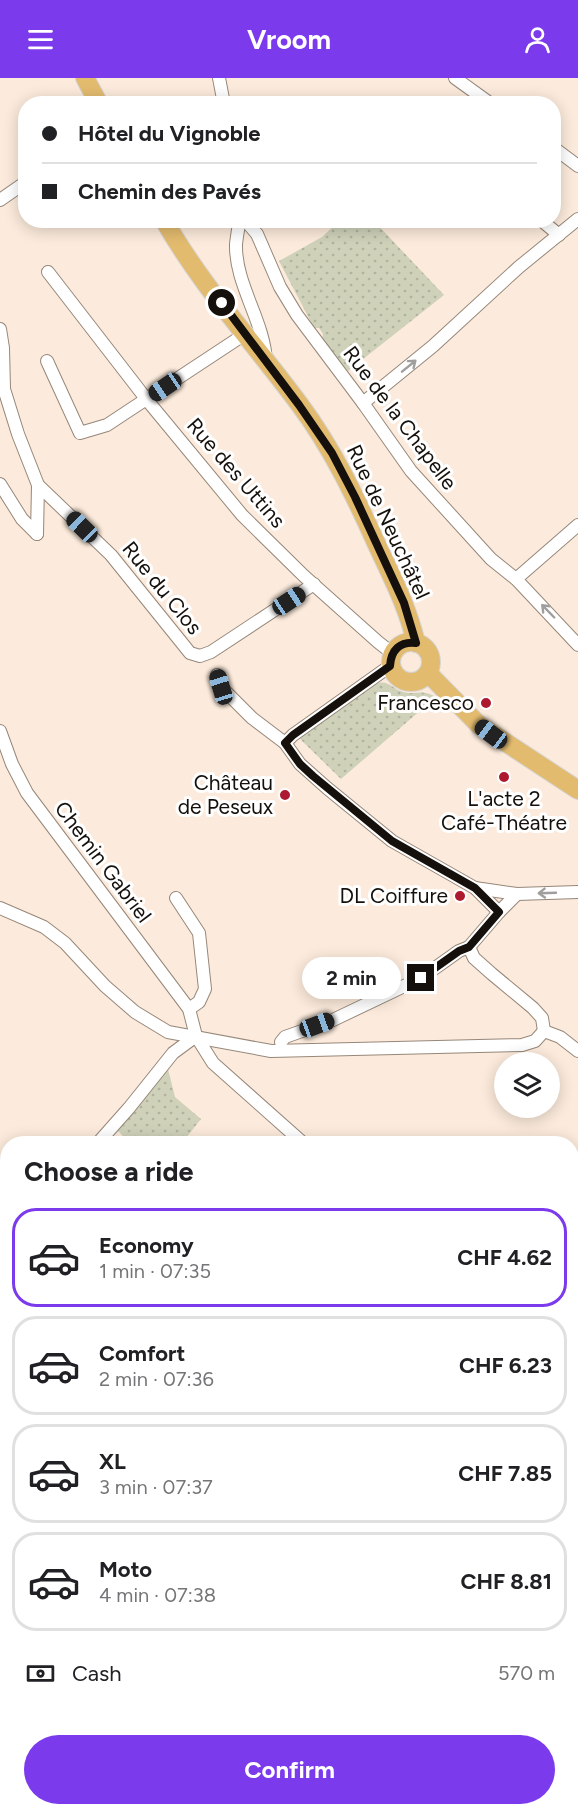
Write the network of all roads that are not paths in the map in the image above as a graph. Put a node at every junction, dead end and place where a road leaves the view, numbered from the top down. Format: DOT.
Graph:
graph roads {
  1 [pos="85,78"];
  2 [pos="455,78"];
  3 [pos="218,79"];
  4 [pos="95,96"];
  5 [pos="222,96"];
  6 [pos="480,96"];
  7 [pos="561,153"];
  8 [pos="578,166"];
  9 [pos="18,188"];
  10 [pos="0,200"];
  11 [pos="578,219"];
  12 [pos="169,228"];
  13 [pos="239,228"];
  14 [pos="252,228"];
  15 [pos="551,228"];
  16 [pos="559,235"];
  17 [pos="48,272"];
  18 [pos="0,329"];
  19 [pos="245,334"];
  20 [pos="47,361"];
  21 [pos="266,361"];
  22 [pos="147,400"];
  23 [pos="363,403"];
  24 [pos="0,484"];
  25 [pos="38,485"];
  26 [pos="578,525"];
  27 [pos="516,579"];
  28 [pos="314,584"];
  29 [pos="416,643"];
  30 [pos="578,645"];
  31 [pos="391,660"];
  32 [pos="428,673"];
  33 [pos="217,675"];
  34 [pos="0,731"];
  35 [pos="285,743"];
  36 [pos="578,790"];
  37 [pos="475,888"];
  38 [pos="578,892"];
  39 [pos="517,894"];
  40 [pos="176,898"];
  41 [pos="0,908"];
  42 [pos="499,912"];
  43 [pos="469,947"];
  44 [pos="189,1009"];
  45 [pos="544,1031"];
  46 [pos="196,1036"];
  47 [pos="281,1042"];
  48 [pos="578,1051"];
  49 [pos="104,1136"];
  50 [pos="295,1136"];
  1 -- 4 [label="main road"];
  2 -- 6 [label="street"];
  3 -- 5 [label="street"];
  7 -- 8 [label="street"];
  9 -- 10 [label="street"];
  11 -- 16 [label="street"];
  12 -- 19 [label="main road, Rue de Neuchâtel"];
  13 -- 21 [label="street"];
  14 -- 23 [label="street, Rue de la Chapelle"];
  15 -- 16 [label="street"];
  23 -- 16 [label="street, one-way"];
  17 -- 22 [label="street, Rue des Uttins"];
  18 -- 25 [label="street, Rue du Clos"];
  19 -- 21 [label="main road, Rue de Neuchâtel"];
  19 -- 22 [label="street"];
  20 -- 22 [label="street"];
  21 -- 29 [label="main road, Rue de Neuchâtel"];
  22 -- 28 [label="street, Rue des Uttins"];
  23 -- 27 [label="street, Rue de la Chapelle"];
  24 -- 25 [label="street"];
  25 -- 28 [label="street, Rue du Clos"];
  26 -- 27 [label="street"];
  30 -- 27 [label="street, Rue de la Chapelle, one-way"];
  28 -- 31 [label="street, Rue des Uttins"];
  29 -- 31 [label="main road"];
  29 -- 32 [label="main road"];
  31 -- 32 [label="main road"];
  31 -- 35 [label="street"];
  32 -- 36 [label="main road"];
  33 -- 35 [label="street"];
  34 -- 44 [label="street, Chemin Gabriel"];
  35 -- 37 [label="street"];
  37 -- 39 [label="street"];
  37 -- 42 [label="street"];
  38 -- 39 [label="street, one-way"];
  39 -- 42 [label="street"];
  40 -- 44 [label="street, Chemin Gabriel"];
  41 -- 46 [label="street"];
  42 -- 43 [label="street"];
  43 -- 45 [label="street"];
  43 -- 47 [label="street"];
  44 -- 46 [label="street, Chemin Gabriel"];
  45 -- 46 [label="street"];
  45 -- 48 [label="street"];
  46 -- 49 [label="street"];
  46 -- 50 [label="street, Chemin Gabriel"];
}
